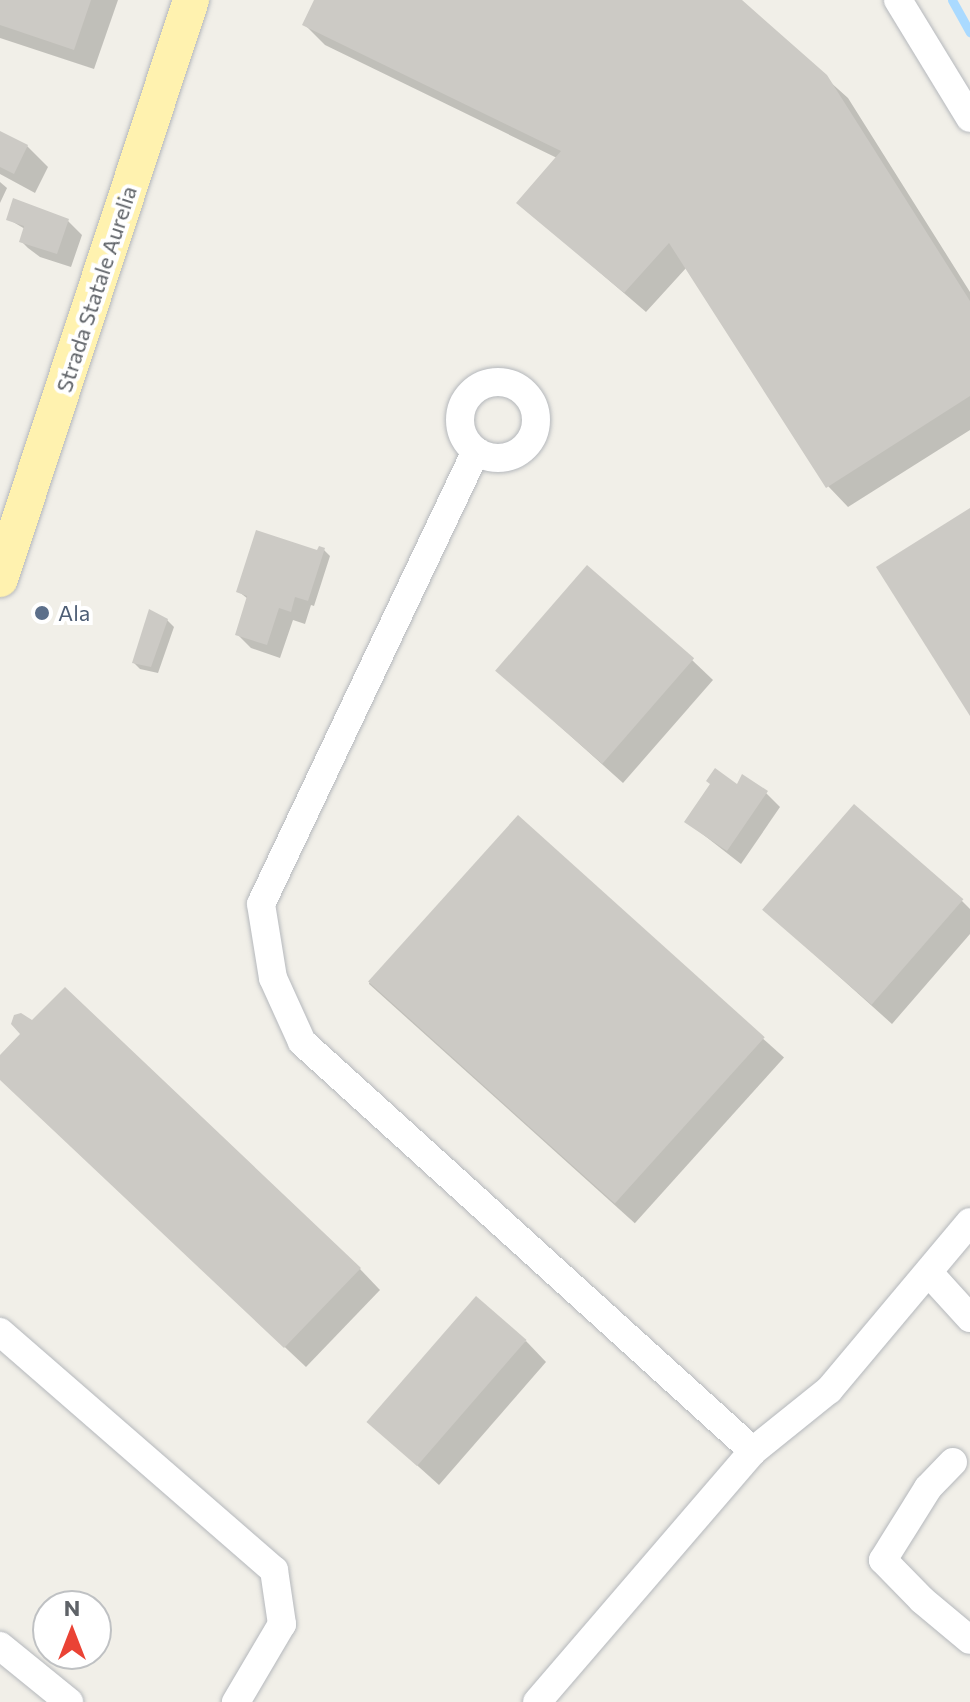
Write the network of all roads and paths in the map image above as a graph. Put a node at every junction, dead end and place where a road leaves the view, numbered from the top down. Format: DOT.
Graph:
graph roads {
  1 [pos="191,0"];
  2 [pos="898,0"];
  3 [pos="970,118"];
  4 [pos="476,451"];
  5 [pos="0,579"];
  6 [pos="970,1222"];
  7 [pos="929,1273"];
  8 [pos="970,1318"];
  9 [pos="0,1332"];
  10 [pos="753,1451"];
  11 [pos="953,1462"];
  12 [pos="970,1640"];
  13 [pos="0,1646"];
  14 [pos="69,1702"];
  15 [pos="236,1702"];
  16 [pos="537,1702"];
  1 -- 5 [label="main road, Strada Statale Aurelia"];
  2 -- 3 [label="street"];
  4 -- 10 [label="street"];
  6 -- 7 [label="street"];
  7 -- 8 [label="street"];
  7 -- 10 [label="street"];
  9 -- 15 [label="street"];
  10 -- 16 [label="street"];
  11 -- 12 [label="street"];
  13 -- 14 [label="street"];
}
